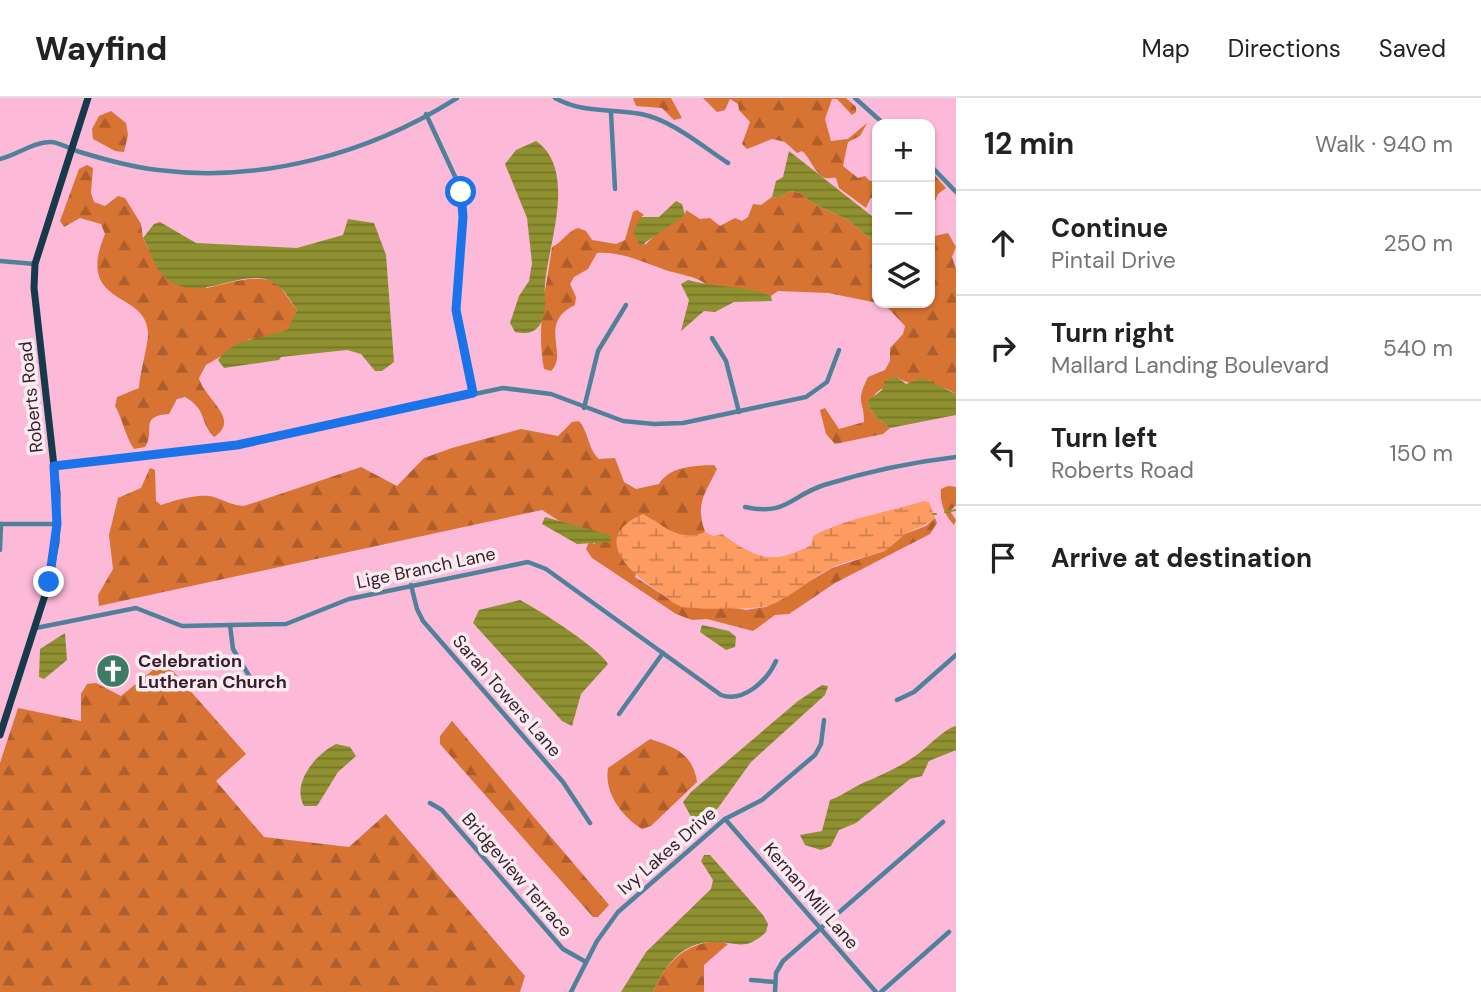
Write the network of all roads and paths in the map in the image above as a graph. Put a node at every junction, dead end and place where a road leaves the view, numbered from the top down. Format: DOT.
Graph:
graph roads {
  1 [pos="88,98"];
  2 [pos="457,98"];
  3 [pos="555,98"];
  4 [pos="855,98"];
  5 [pos="611,113"];
  6 [pos="426,114"];
  7 [pos="878,119"];
  8 [pos="71,149"];
  9 [pos="0,159"];
  10 [pos="728,163"];
  11 [pos="935,170"];
  12 [pos="615,189"];
  13 [pos="956,192"];
  14 [pos="0,261"];
  15 [pos="35,264"];
  16 [pos="626,305"];
  17 [pos="712,338"];
  18 [pos="839,350"];
  19 [pos="473,393"];
  20 [pos="584,408"];
  21 [pos="738,412"];
  22 [pos="956,457"];
  23 [pos="54,466"];
  24 [pos="745,507"];
  25 [pos="1,524"];
  26 [pos="57,524"];
  27 [pos="0,550"];
  28 [pos="411,585"];
  29 [pos="230,625"];
  30 [pos="35,628"];
  31 [pos="663,653"];
  32 [pos="956,655"];
  33 [pos="776,661"];
  34 [pos="254,684"];
  35 [pos="897,700"];
  36 [pos="619,714"];
  37 [pos="824,720"];
  38 [pos="0,735"];
  39 [pos="430,803"];
  40 [pos="725,818"];
  41 [pos="943,822"];
  42 [pos="590,823"];
  43 [pos="820,928"];
  44 [pos="949,932"];
  45 [pos="586,962"];
  46 [pos="751,980"];
  47 [pos="775,982"];
  48 [pos="571,992"];
  49 [pos="775,992"];
  50 [pos="878,992"];
  1 -- 8 [label="main road, Roberts Road"];
  2 -- 6 [label="street"];
  3 -- 5 [label="street"];
  4 -- 7 [label="street"];
  5 -- 10 [label="street"];
  5 -- 12 [label="street"];
  6 -- 8 [label="street"];
  6 -- 19 [label="street"];
  8 -- 9 [label="street"];
  8 -- 15 [label="main road, Roberts Road"];
  11 -- 13 [label="street"];
  14 -- 15 [label="street"];
  15 -- 23 [label="main road, Roberts Road"];
  16 -- 20 [label="street"];
  17 -- 21 [label="street"];
  18 -- 21 [label="street"];
  19 -- 20 [label="street"];
  19 -- 23 [label="street"];
  20 -- 21 [label="street"];
  22 -- 24 [label="street"];
  23 -- 26 [label="main road, Roberts Road"];
  25 -- 26 [label="street"];
  25 -- 27 [label="street"];
  26 -- 30 [label="main road, Roberts Road"];
  28 -- 29 [label="street, Lige Branch Lane"];
  28 -- 31 [label="street, Lige Branch Lane"];
  28 -- 42 [label="street, Sarah Towers Lane"];
  29 -- 30 [label="street, Lige Branch Lane"];
  29 -- 34 [label="street"];
  30 -- 38 [label="main road, Roberts Road"];
  31 -- 33 [label="street, Lige Branch Lane"];
  31 -- 36 [label="street"];
  32 -- 35 [label="street"];
  37 -- 40 [label="street, Ivy Lakes Drive"];
  39 -- 45 [label="street, Bridgeview Terrace"];
  40 -- 43 [label="street, Kernan Mill Lane"];
  40 -- 45 [label="street, Ivy Lakes Drive"];
  41 -- 43 [label="street"];
  43 -- 47 [label="street"];
  43 -- 50 [label="street, Kernan Mill Lane"];
  44 -- 50 [label="street"];
  45 -- 48 [label="street, Ivy Lakes Drive"];
  46 -- 47 [label="street"];
  47 -- 49 [label="street"];
}
